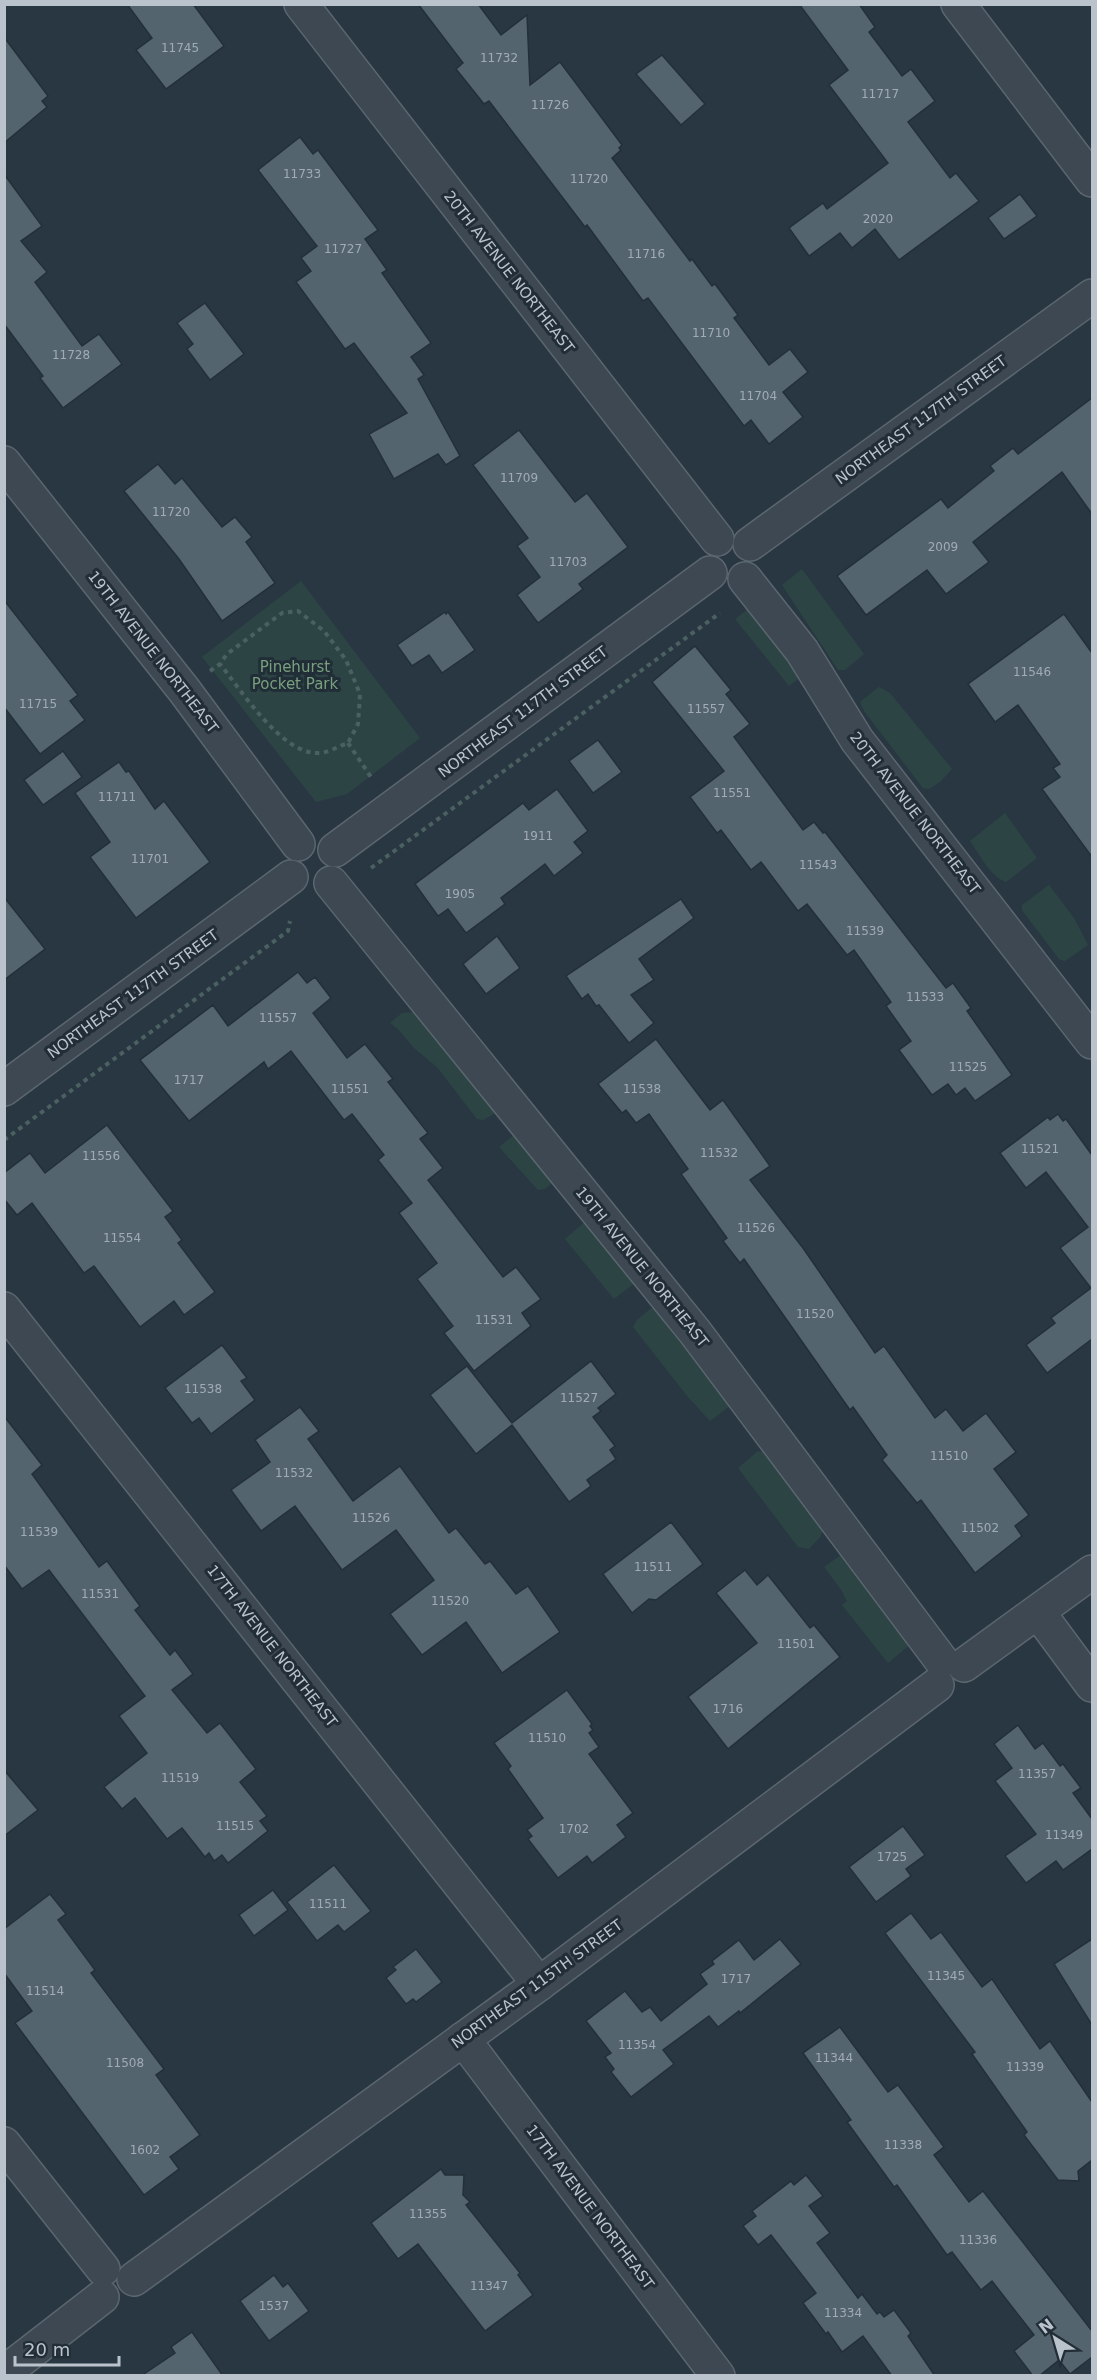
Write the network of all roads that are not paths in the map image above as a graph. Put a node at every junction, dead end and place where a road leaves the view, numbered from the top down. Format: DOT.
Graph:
graph roads {
  1 [pos="301,4"];
  2 [pos="958,4"];
  3 [pos="1092,180"];
  4 [pos="1092,296"];
  5 [pos="4,463"];
  6 [pos="717,539"];
  7 [pos="750,544"];
  8 [pos="710,573"];
  9 [pos="745,579"];
  10 [pos="298,844"];
  11 [pos="335,850"];
  12 [pos="291,877"];
  13 [pos="332,883"];
  14 [pos="1092,1042"];
  15 [pos="4,1089"];
  16 [pos="4,1309"];
  17 [pos="1092,1572"];
  18 [pos="1038,1612"];
  19 [pos="947,1670"];
  20 [pos="1092,1685"];
  21 [pos="539,1984"];
  22 [pos="463,2039"];
  23 [pos="4,2144"];
  24 [pos="103,2283"];
  25 [pos="4,2373"];
  26 [pos="718,2376"];
  1 -- 6 [label="street, 20TH AVENUE NORTHEAST"];
  2 -- 3 [label="street"];
  4 -- 7 [label="street, NORTHEAST 117TH STREET"];
  5 -- 10 [label="street, 19TH AVENUE NORTHEAST"];
  6 -- 7 [label="street"];
  6 -- 8 [label="street"];
  7 -- 9 [label="street"];
  8 -- 9 [label="street"];
  8 -- 11 [label="street, NORTHEAST 117TH STREET"];
  9 -- 14 [label="street, 20TH AVENUE NORTHEAST"];
  10 -- 11 [label="street"];
  10 -- 12 [label="street"];
  11 -- 13 [label="street"];
  12 -- 13 [label="street"];
  12 -- 15 [label="street, NORTHEAST 117TH STREET"];
  13 -- 19 [label="street, 19TH AVENUE NORTHEAST"];
  16 -- 21 [label="street, 17TH AVENUE NORTHEAST"];
  17 -- 18 [label="street, NORTHEAST 115TH STREET"];
  18 -- 19 [label="street, NORTHEAST 115TH STREET"];
  18 -- 20 [label="street"];
  19 -- 21 [label="street, NORTHEAST 115TH STREET"];
  21 -- 22 [label="street, NORTHEAST 115TH STREET"];
  22 -- 24 [label="street, NORTHEAST 115TH STREET"];
  22 -- 26 [label="street, 17TH AVENUE NORTHEAST"];
  23 -- 24 [label="street"];
  24 -- 25 [label="street"];
}
